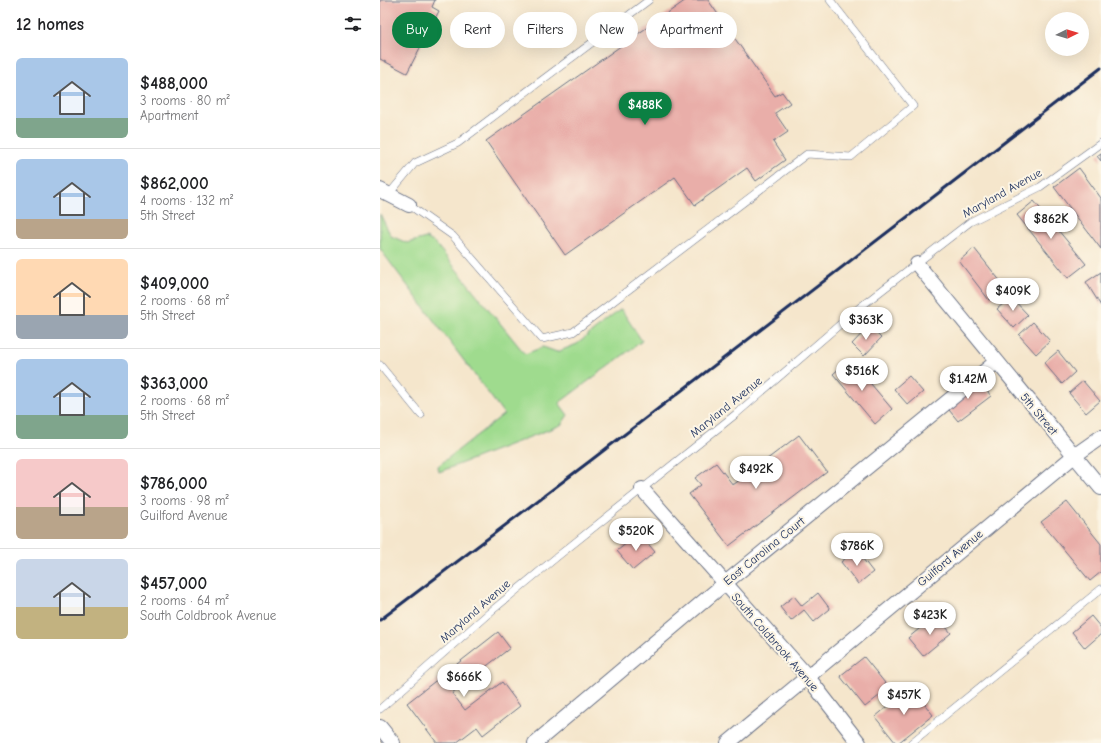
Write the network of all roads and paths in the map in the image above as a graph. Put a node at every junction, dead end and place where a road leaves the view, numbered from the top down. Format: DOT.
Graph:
graph roads {
  1 [pos="649,0"];
  2 [pos="830,0"];
  3 [pos="1101,143"];
  4 [pos="385,192"];
  5 [pos="409,204"];
  6 [pos="917,264"];
  7 [pos="996,362"];
  8 [pos="380,365"];
  9 [pos="421,415"];
  10 [pos="1101,437"];
  11 [pos="1074,456"];
  12 [pos="1101,488"];
  13 [pos="642,489"];
  14 [pos="724,584"];
  15 [pos="1101,589"];
  16 [pos="807,676"];
  17 [pos="380,709"];
  18 [pos="380,727"];
  19 [pos="393,743"];
  20 [pos="535,743"];
  21 [pos="728,743"];
  22 [pos="859,743"];
  23 [pos="911,743"];
  1 -- 4 [label="lane"];
  2 -- 5 [label="lane"];
  3 -- 6 [label="lane, Maryland Avenue"];
  4 -- 5 [label="street"];
  6 -- 7 [label="street, 5th Street"];
  6 -- 13 [label="lane, Maryland Avenue"];
  7 -- 11 [label="street, 5th Street"];
  7 -- 14 [label="street, East Carolina Court"];
  8 -- 9 [label="lane"];
  10 -- 11 [label="street, Guilford Avenue"];
  11 -- 12 [label="street, 5th Street"];
  11 -- 16 [label="street, Guilford Avenue"];
  13 -- 14 [label="street, South Coldbrook Avenue"];
  13 -- 17 [label="lane, Maryland Avenue"];
  14 -- 16 [label="street, South Coldbrook Avenue"];
  14 -- 20 [label="street, East Carolina Court"];
  15 -- 23 [label="lane"];
  16 -- 21 [label="street, Guilford Avenue"];
  16 -- 22 [label="street, South Coldbrook Avenue"];
  18 -- 19 [label="street"];
}
